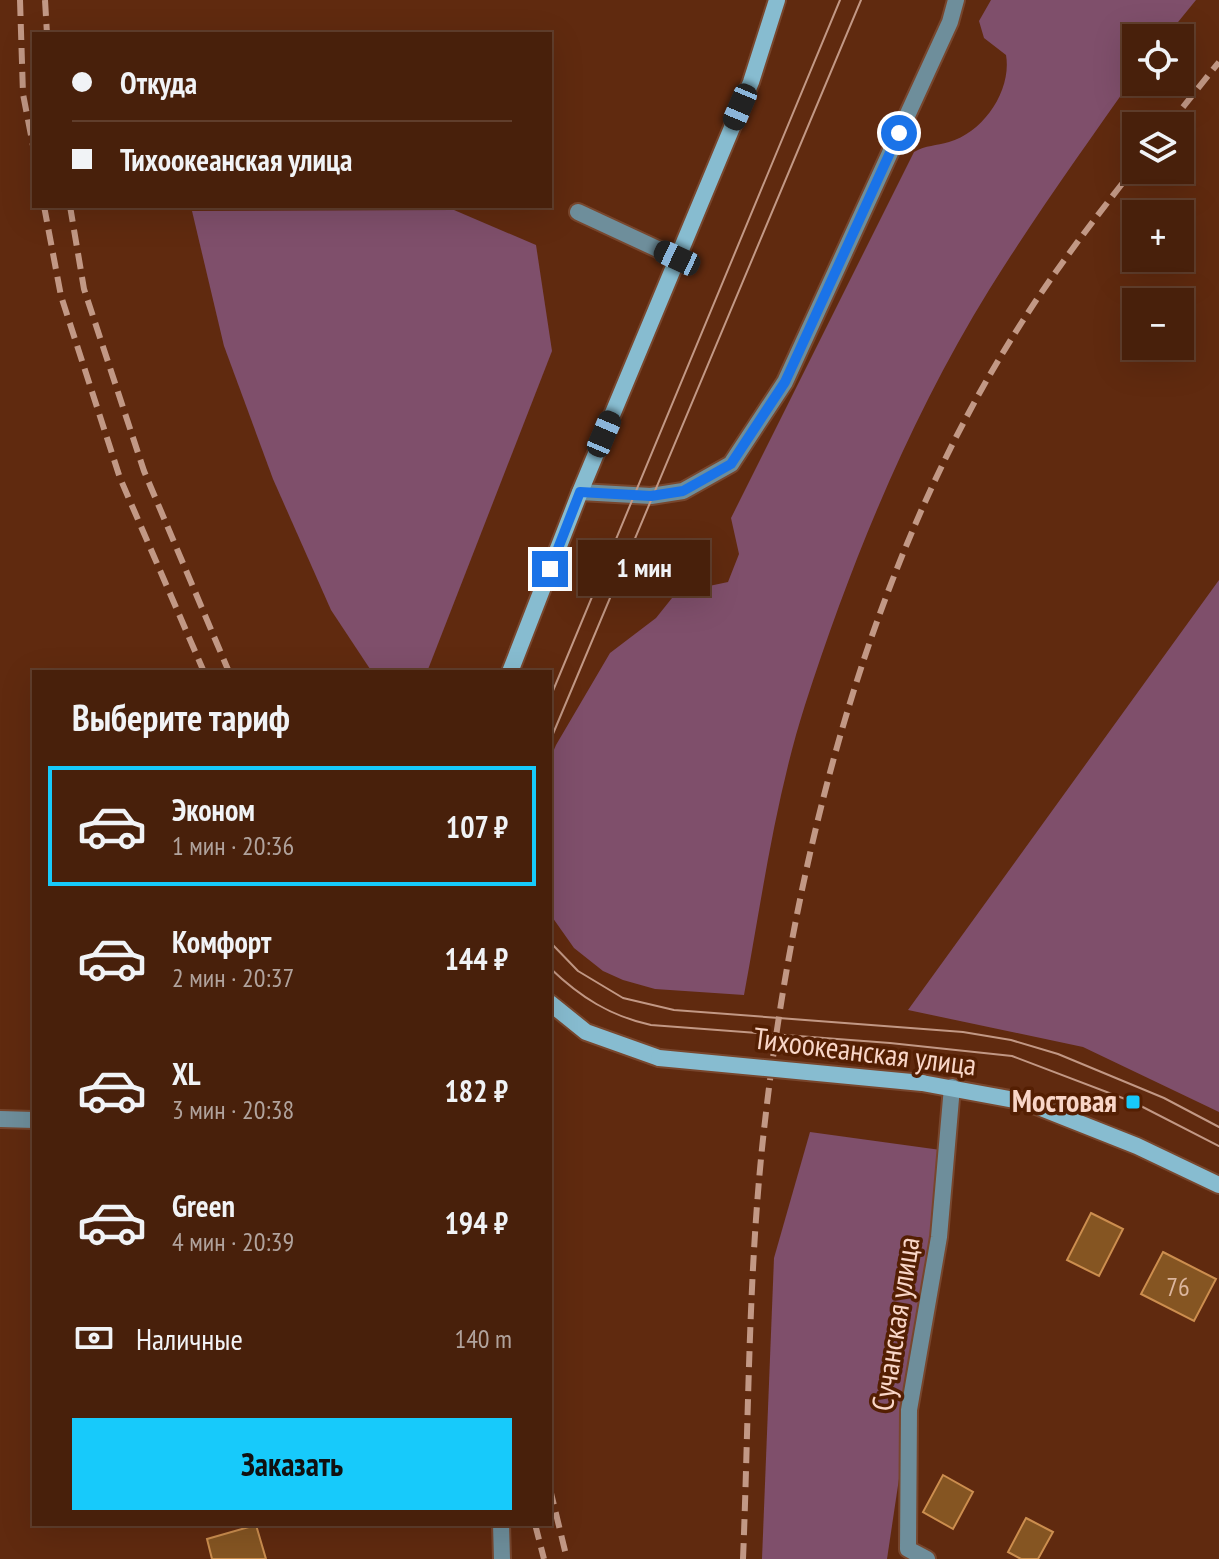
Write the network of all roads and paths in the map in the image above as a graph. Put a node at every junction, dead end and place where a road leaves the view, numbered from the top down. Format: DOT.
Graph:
graph roads {
  1 [pos="777,0"];
  2 [pos="956,0"];
  3 [pos="578,212"];
  4 [pos="677,258"];
  5 [pos="580,492"];
  6 [pos="511,670"];
  7 [pos="552,1005"];
  8 [pos="952,1087"];
  9 [pos="0,1119"];
  10 [pos="32,1120"];
  11 [pos="1219,1185"];
  12 [pos="501,1526"];
  13 [pos="907,1554"];
  14 [pos="502,1559"];
  15 [pos="927,1559"];
  1 -- 4 [label="main road"];
  2 -- 5 [label="street"];
  3 -- 4 [label="street"];
  4 -- 5 [label="main road"];
  5 -- 6 [label="main road"];
  7 -- 8 [label="main road, Тихоокеанская улица, bridge"];
  8 -- 11 [label="main road, Тихоокеанская улица"];
  8 -- 13 [label="street, Сучанская улица"];
  9 -- 10 [label="street"];
  12 -- 14 [label="street"];
  13 -- 15 [label="street, Сучанская улица"];
}
